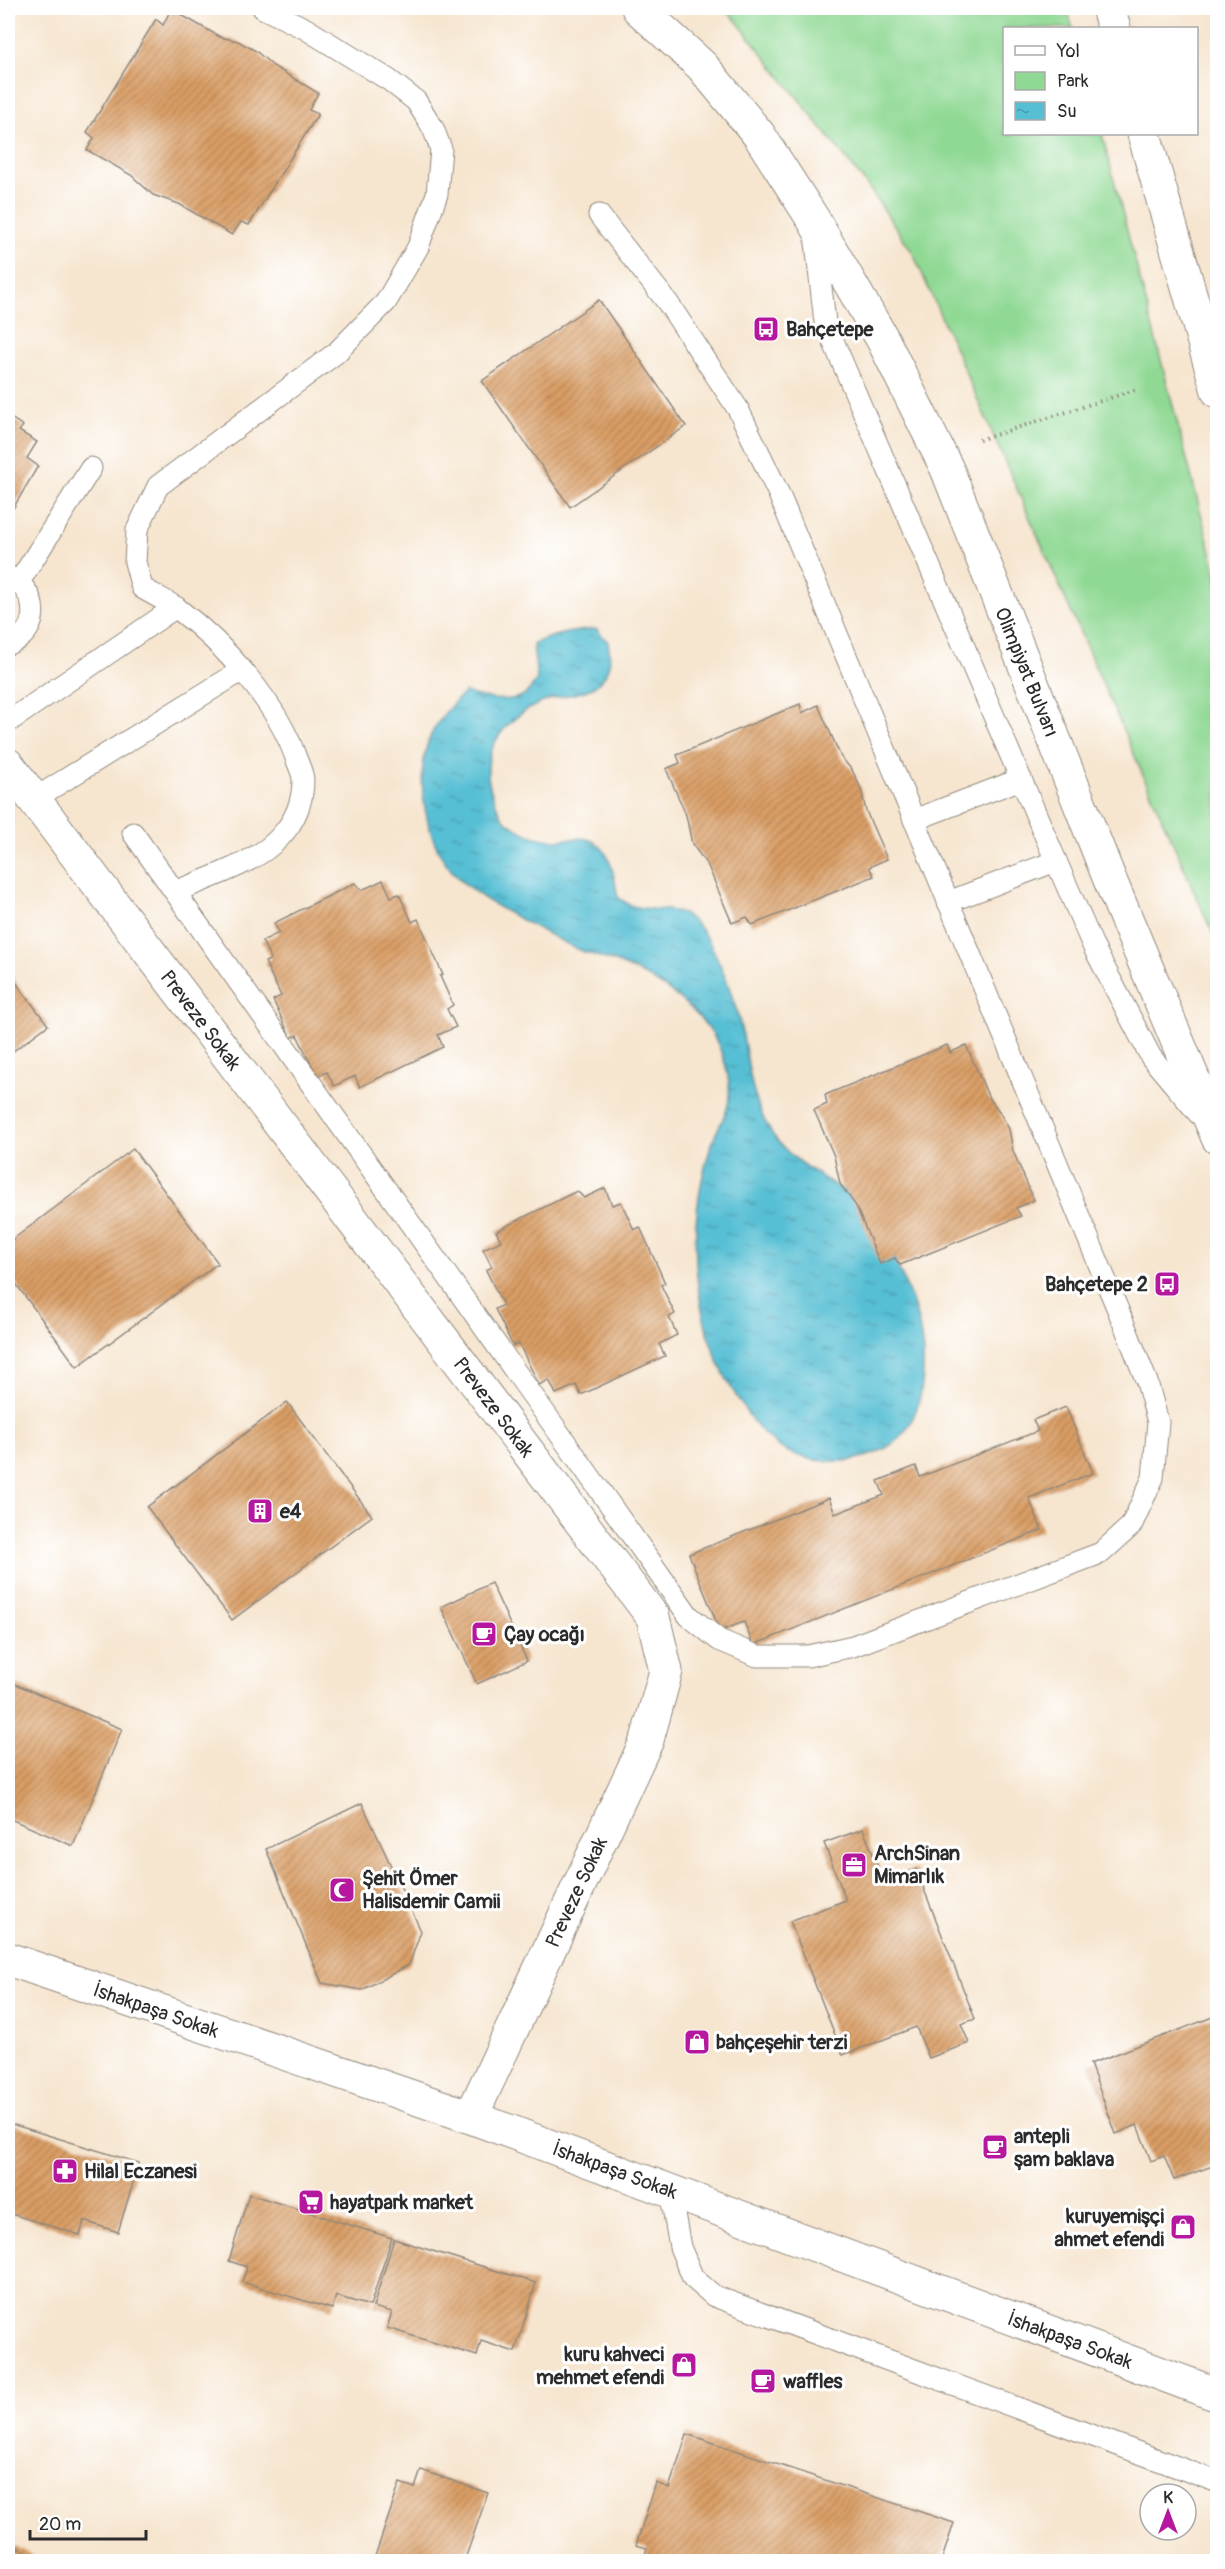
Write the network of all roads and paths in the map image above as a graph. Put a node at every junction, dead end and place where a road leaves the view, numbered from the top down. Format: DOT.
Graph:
graph roads {
  1 [pos="263,8"];
  2 [pos="638,8"];
  3 [pos="1108,8"];
  4 [pos="1114,27"];
  5 [pos="1144,135"];
  6 [pos="599,215"];
  7 [pos="813,219"];
  8 [pos="1138,389"];
  9 [pos="1218,391"];
  10 [pos="979,440"];
  11 [pos="91,468"];
  12 [pos="13,579"];
  13 [pos="176,608"];
  14 [pos="8,644"];
  15 [pos="241,671"];
  16 [pos="8,722"];
  17 [pos="8,765"];
  18 [pos="1021,779"];
  19 [pos="34,799"];
  20 [pos="914,820"];
  21 [pos="133,833"];
  22 [pos="1056,861"];
  23 [pos="175,892"];
  24 [pos="948,902"];
  25 [pos="1217,1136"];
  26 [pos="8,1959"];
  27 [pos="471,2117"];
  28 [pos="670,2191"];
  29 [pos="1218,2395"];
  30 [pos="1218,2482"];
  1 -- 13 [label="lane"];
  2 -- 7 [label="main road, Olimpiyat Bulvarı"];
  3 -- 4 [label="main road"];
  5 -- 9 [label="main road"];
  6 -- 20 [label="lane"];
  7 -- 18 [label="lane"];
  7 -- 25 [label="main road, Olimpiyat Bulvarı"];
  8 -- 10 [label="path"];
  11 -- 12 [label="lane"];
  12 -- 14 [label="lane"];
  13 -- 15 [label="lane"];
  13 -- 16 [label="lane"];
  15 -- 19 [label="lane"];
  15 -- 23 [label="lane"];
  17 -- 19 [label="main road, Preveze Sokak"];
  18 -- 20 [label="lane"];
  18 -- 22 [label="lane"];
  19 -- 27 [label="main road, Preveze Sokak"];
  20 -- 24 [label="lane"];
  21 -- 23 [label="lane"];
  22 -- 24 [label="lane"];
  22 -- 25 [label="lane"];
  23 -- 24 [label="lane"];
  26 -- 27 [label="main road, İshakpaşa Sokak"];
  27 -- 28 [label="main road, İshakpaşa Sokak"];
  28 -- 29 [label="main road, İshakpaşa Sokak"];
  28 -- 30 [label="lane"];
}
